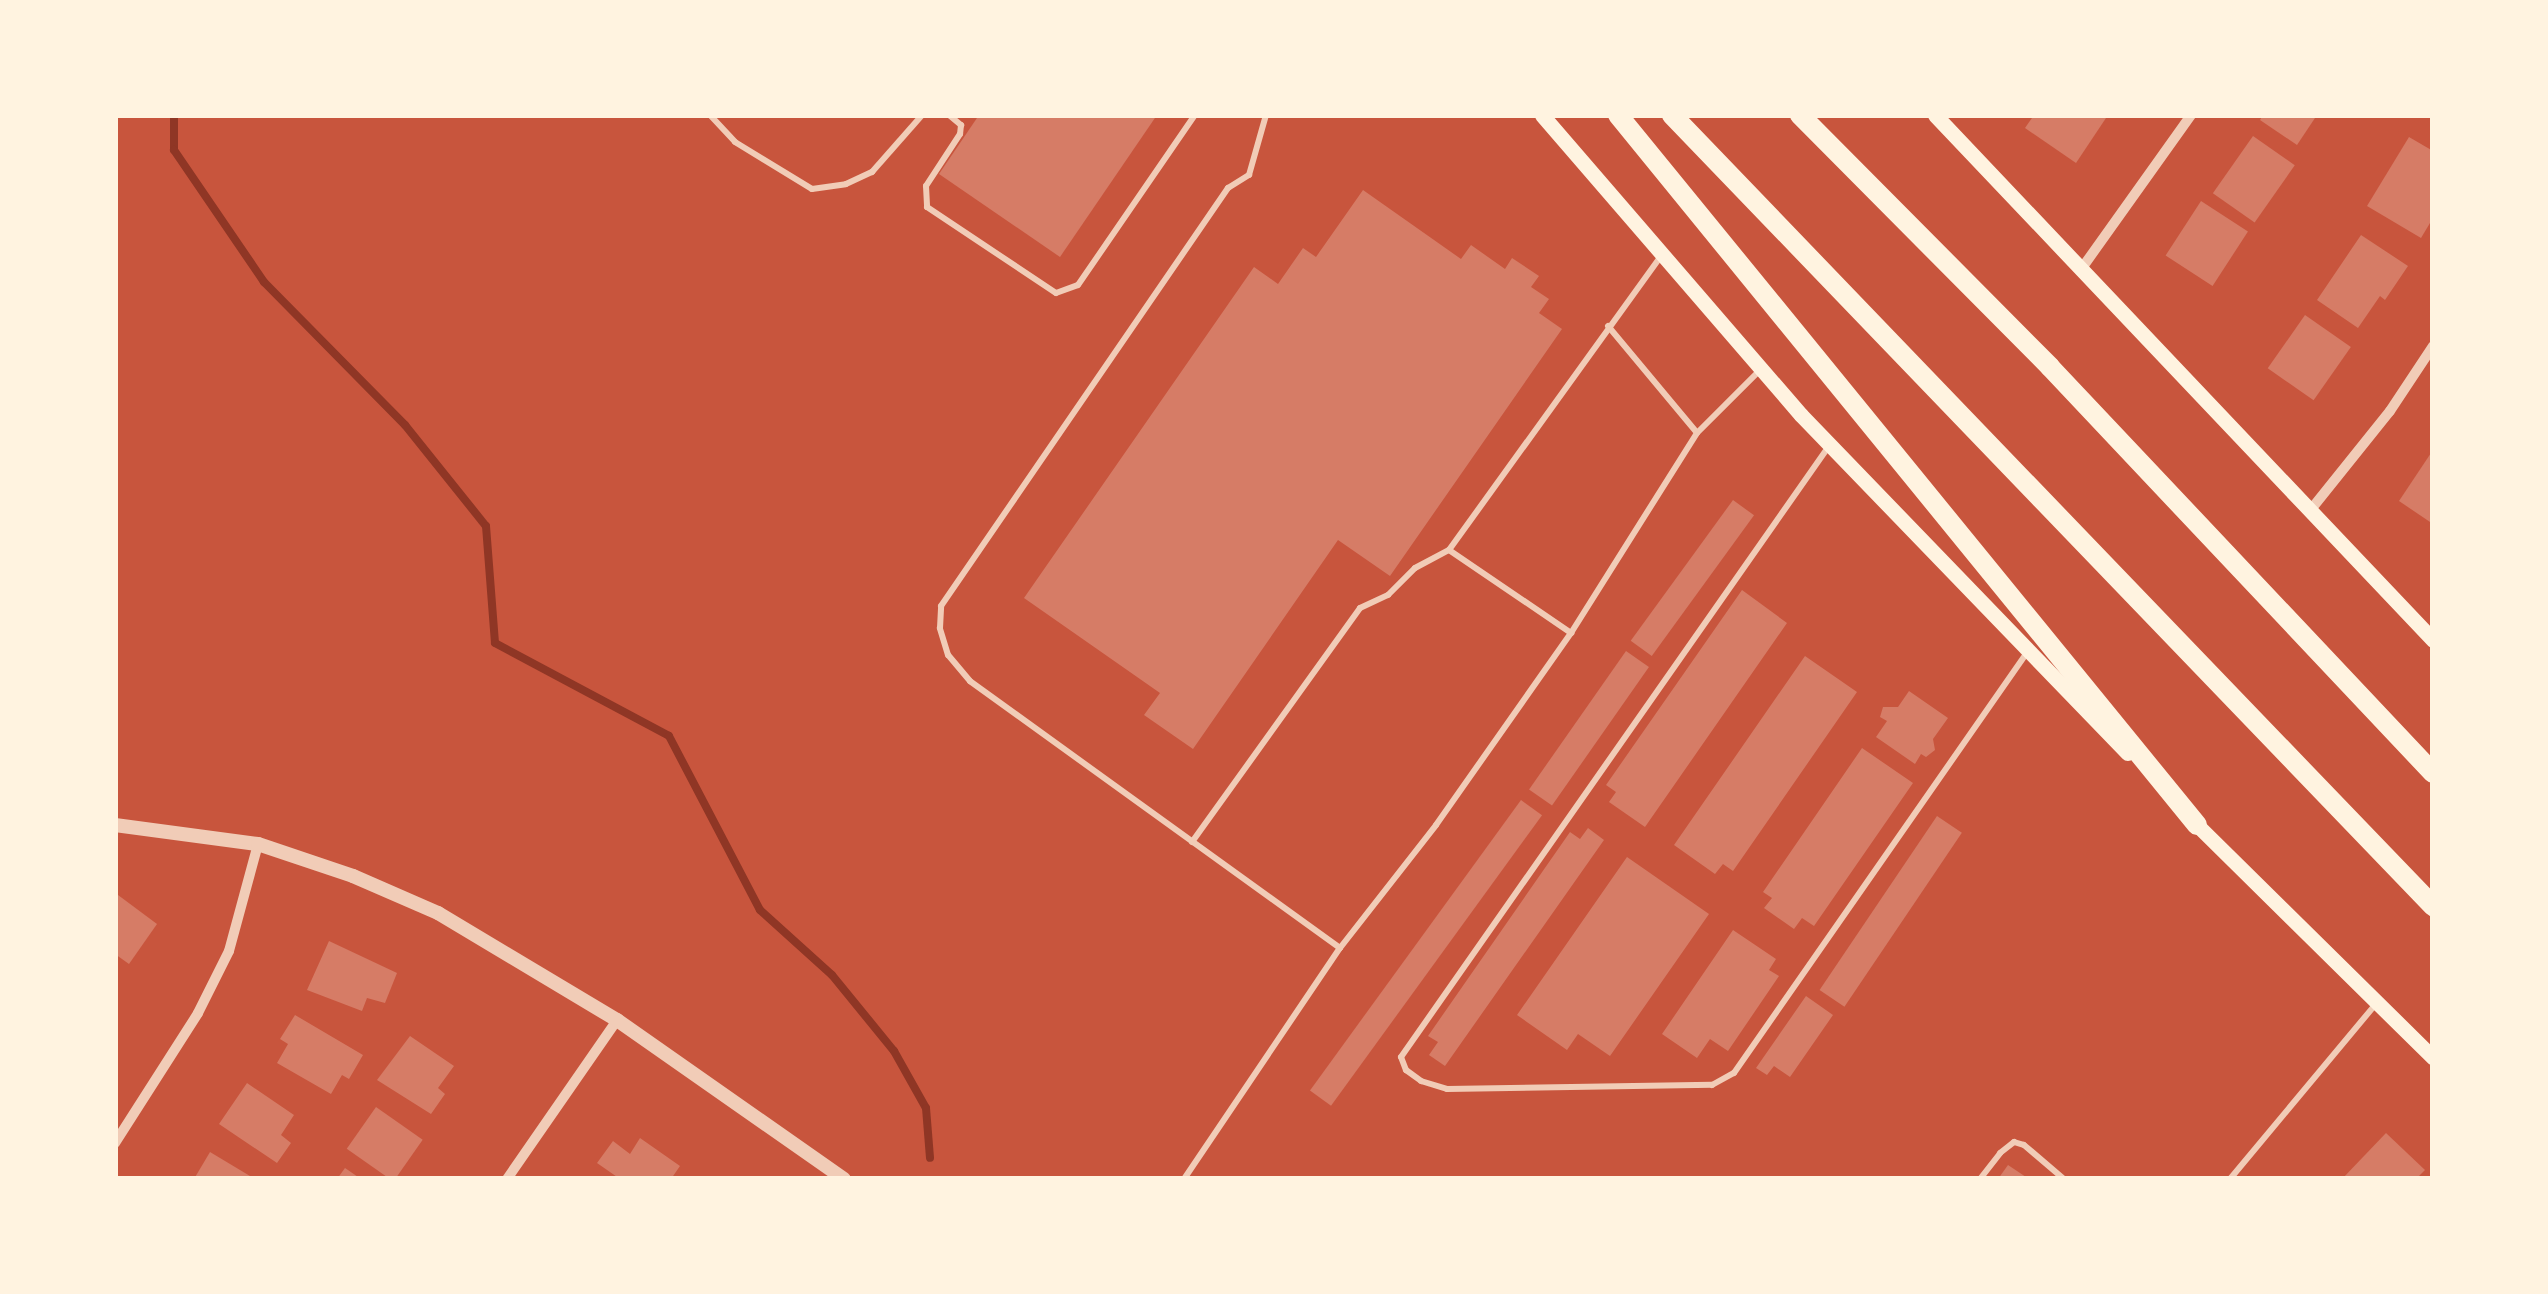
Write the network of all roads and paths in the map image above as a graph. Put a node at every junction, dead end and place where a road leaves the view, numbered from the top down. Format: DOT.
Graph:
graph roads {
  1 [pos="710,115"];
  2 [pos="922,115"];
  3 [pos="949,115"];
  4 [pos="1194,115"];
  5 [pos="1266,115"];
  6 [pos="1542,115"];
  7 [pos="1618,115"];
  8 [pos="1672,115"];
  9 [pos="1800,115"];
  10 [pos="1935,115"];
  11 [pos="2191,115"];
  12 [pos="1662,254"];
  13 [pos="2082,268"];
  14 [pos="1608,326"];
  15 [pos="2433,346"];
  16 [pos="1761,369"];
  17 [pos="1696,433"];
  18 [pos="1830,445"];
  19 [pos="2308,513"];
  20 [pos="1449,550"];
  21 [pos="1571,633"];
  22 [pos="2433,640"];
  23 [pos="2028,651"];
  24 [pos="2433,772"];
  25 [pos="115,825"];
  26 [pos="2197,825"];
  27 [pos="1192,842"];
  28 [pos="258,844"];
  29 [pos="2433,906"];
  30 [pos="1340,948"];
  31 [pos="2377,1003"];
  32 [pos="616,1020"];
  33 [pos="2433,1058"];
  34 [pos="115,1143"];
  35 [pos="508,1179"];
  36 [pos="844,1179"];
  37 [pos="1184,1179"];
  38 [pos="1980,1179"];
  39 [pos="2064,1179"];
  40 [pos="2230,1179"];
  1 -- 2 [label="lane"];
  3 -- 4 [label="lane"];
  5 -- 27 [label="lane"];
  6 -- 12 [label="main road"];
  7 -- 26 [label="highway"];
  8 -- 29 [label="highway"];
  9 -- 24 [label="highway"];
  10 -- 13 [label="main road"];
  11 -- 13 [label="street"];
  12 -- 14 [label="lane"];
  12 -- 16 [label="main road"];
  13 -- 19 [label="main road"];
  14 -- 17 [label="lane"];
  14 -- 20 [label="lane"];
  15 -- 19 [label="street"];
  16 -- 17 [label="lane"];
  16 -- 18 [label="main road"];
  17 -- 21 [label="lane"];
  18 -- 23 [label="main road"];
  18 -- 23 [label="lane"];
  19 -- 22 [label="main road"];
  20 -- 21 [label="lane"];
  20 -- 27 [label="lane"];
  21 -- 30 [label="lane"];
  23 -- 26 [label="main road"];
  25 -- 28 [label="street"];
  26 -- 31 [label="main road"];
  27 -- 30 [label="lane"];
  28 -- 32 [label="street"];
  28 -- 34 [label="street"];
  30 -- 37 [label="lane"];
  31 -- 33 [label="main road"];
  31 -- 40 [label="lane"];
  32 -- 35 [label="street"];
  32 -- 36 [label="street"];
  38 -- 39 [label="lane"];
}
